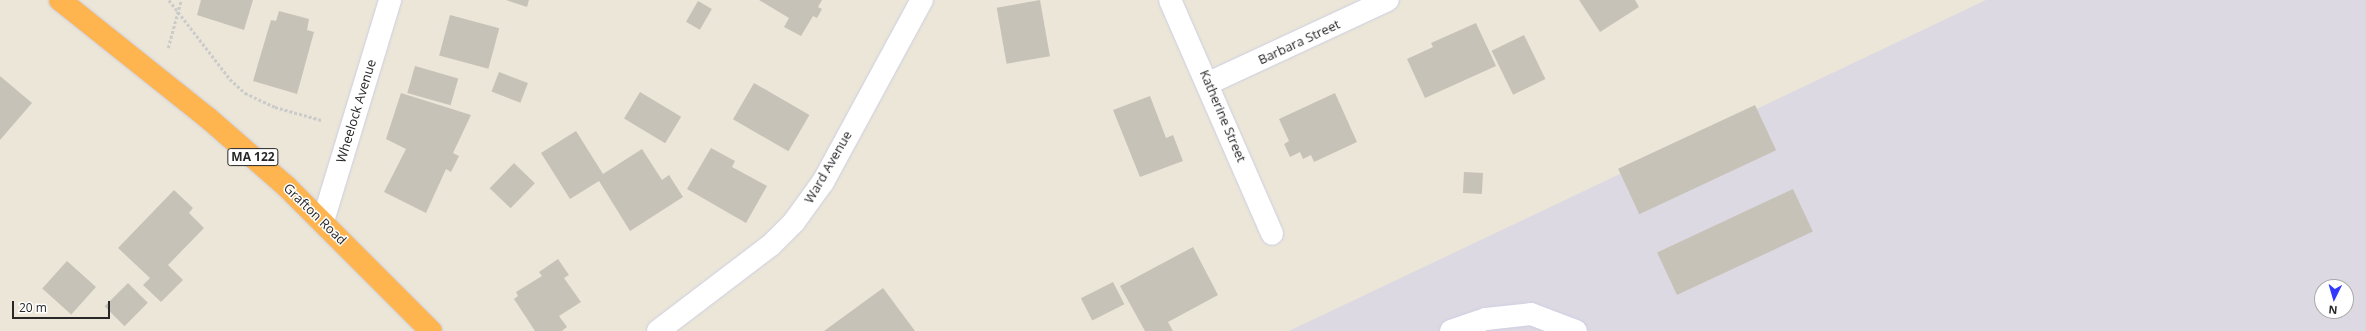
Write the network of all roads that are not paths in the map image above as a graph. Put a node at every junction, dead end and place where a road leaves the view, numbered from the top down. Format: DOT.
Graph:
graph roads {
  1 [pos="60,0"];
  2 [pos="390,0"];
  3 [pos="922,0"];
  4 [pos="1170,0"];
  5 [pos="1388,0"];
  6 [pos="1209,83"];
  7 [pos="323,221"];
  8 [pos="1272,234"];
  9 [pos="431,331"];
  10 [pos="658,331"];
  11 [pos="1451,331"];
  12 [pos="1576,331"];
  1 -- 7 [label="highway, Grafton Road / MA 122"];
  2 -- 7 [label="street, Wheelock Avenue"];
  3 -- 10 [label="street, Ward Avenue"];
  4 -- 6 [label="street, Katherine Street"];
  5 -- 6 [label="street, Barbara Street"];
  6 -- 8 [label="street, Katherine Street"];
  7 -- 9 [label="highway, Grafton Road / MA 122"];
  11 -- 12 [label="street"];
}
